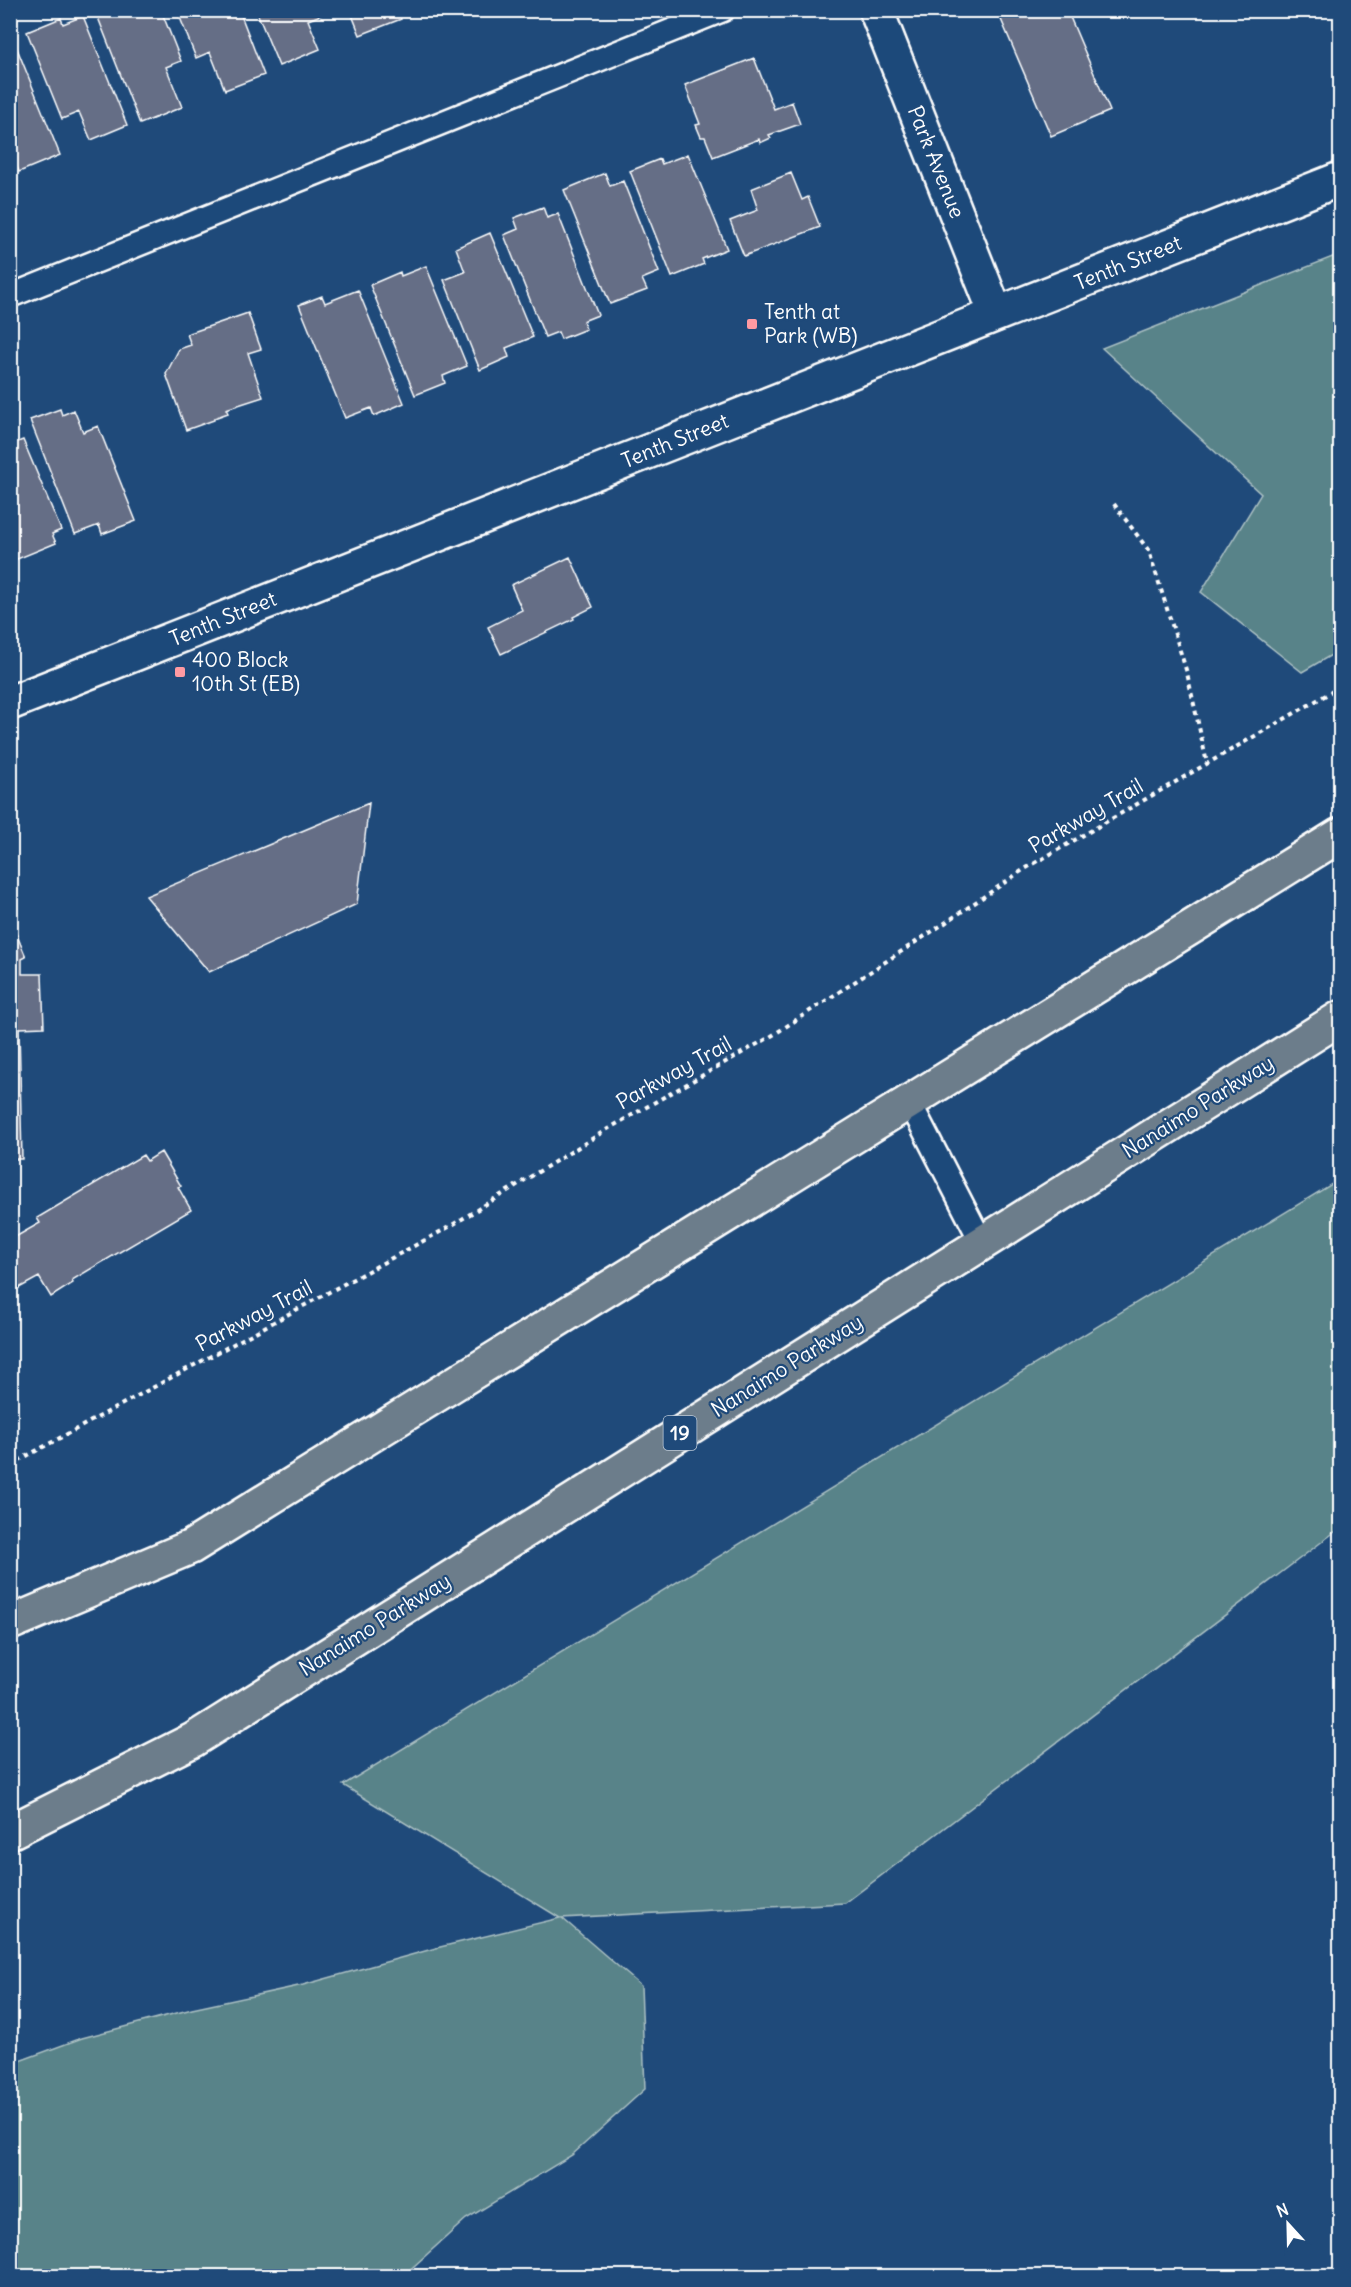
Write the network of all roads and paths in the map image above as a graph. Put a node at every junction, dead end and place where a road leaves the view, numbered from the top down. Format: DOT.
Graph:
graph roads {
  1 [pos="723,10"];
  2 [pos="876,10"];
  3 [pos="1341,178"];
  4 [pos="10,296"];
  5 [pos="996,314"];
  6 [pos="1114,504"];
  7 [pos="1341,687"];
  8 [pos="10,703"];
  9 [pos="1207,763"];
  10 [pos="1341,835"];
  11 [pos="1341,1018"];
  12 [pos="910,1102"];
  13 [pos="981,1243"];
  14 [pos="10,1465"];
  15 [pos="10,1623"];
  16 [pos="10,1832"];
  1 -- 4 [label="lane"];
  2 -- 5 [label="street, Park Avenue"];
  3 -- 5 [label="street, Tenth Street"];
  5 -- 8 [label="street, Tenth Street"];
  6 -- 9 [label="path"];
  7 -- 9 [label="path, Parkway Trail"];
  9 -- 14 [label="path, Parkway Trail"];
  10 -- 12 [label="highway"];
  11 -- 13 [label="highway, Nanaimo Parkway / 19"];
  12 -- 13 [label="lane"];
  12 -- 15 [label="highway"];
  13 -- 16 [label="highway, Nanaimo Parkway / 19"];
}
